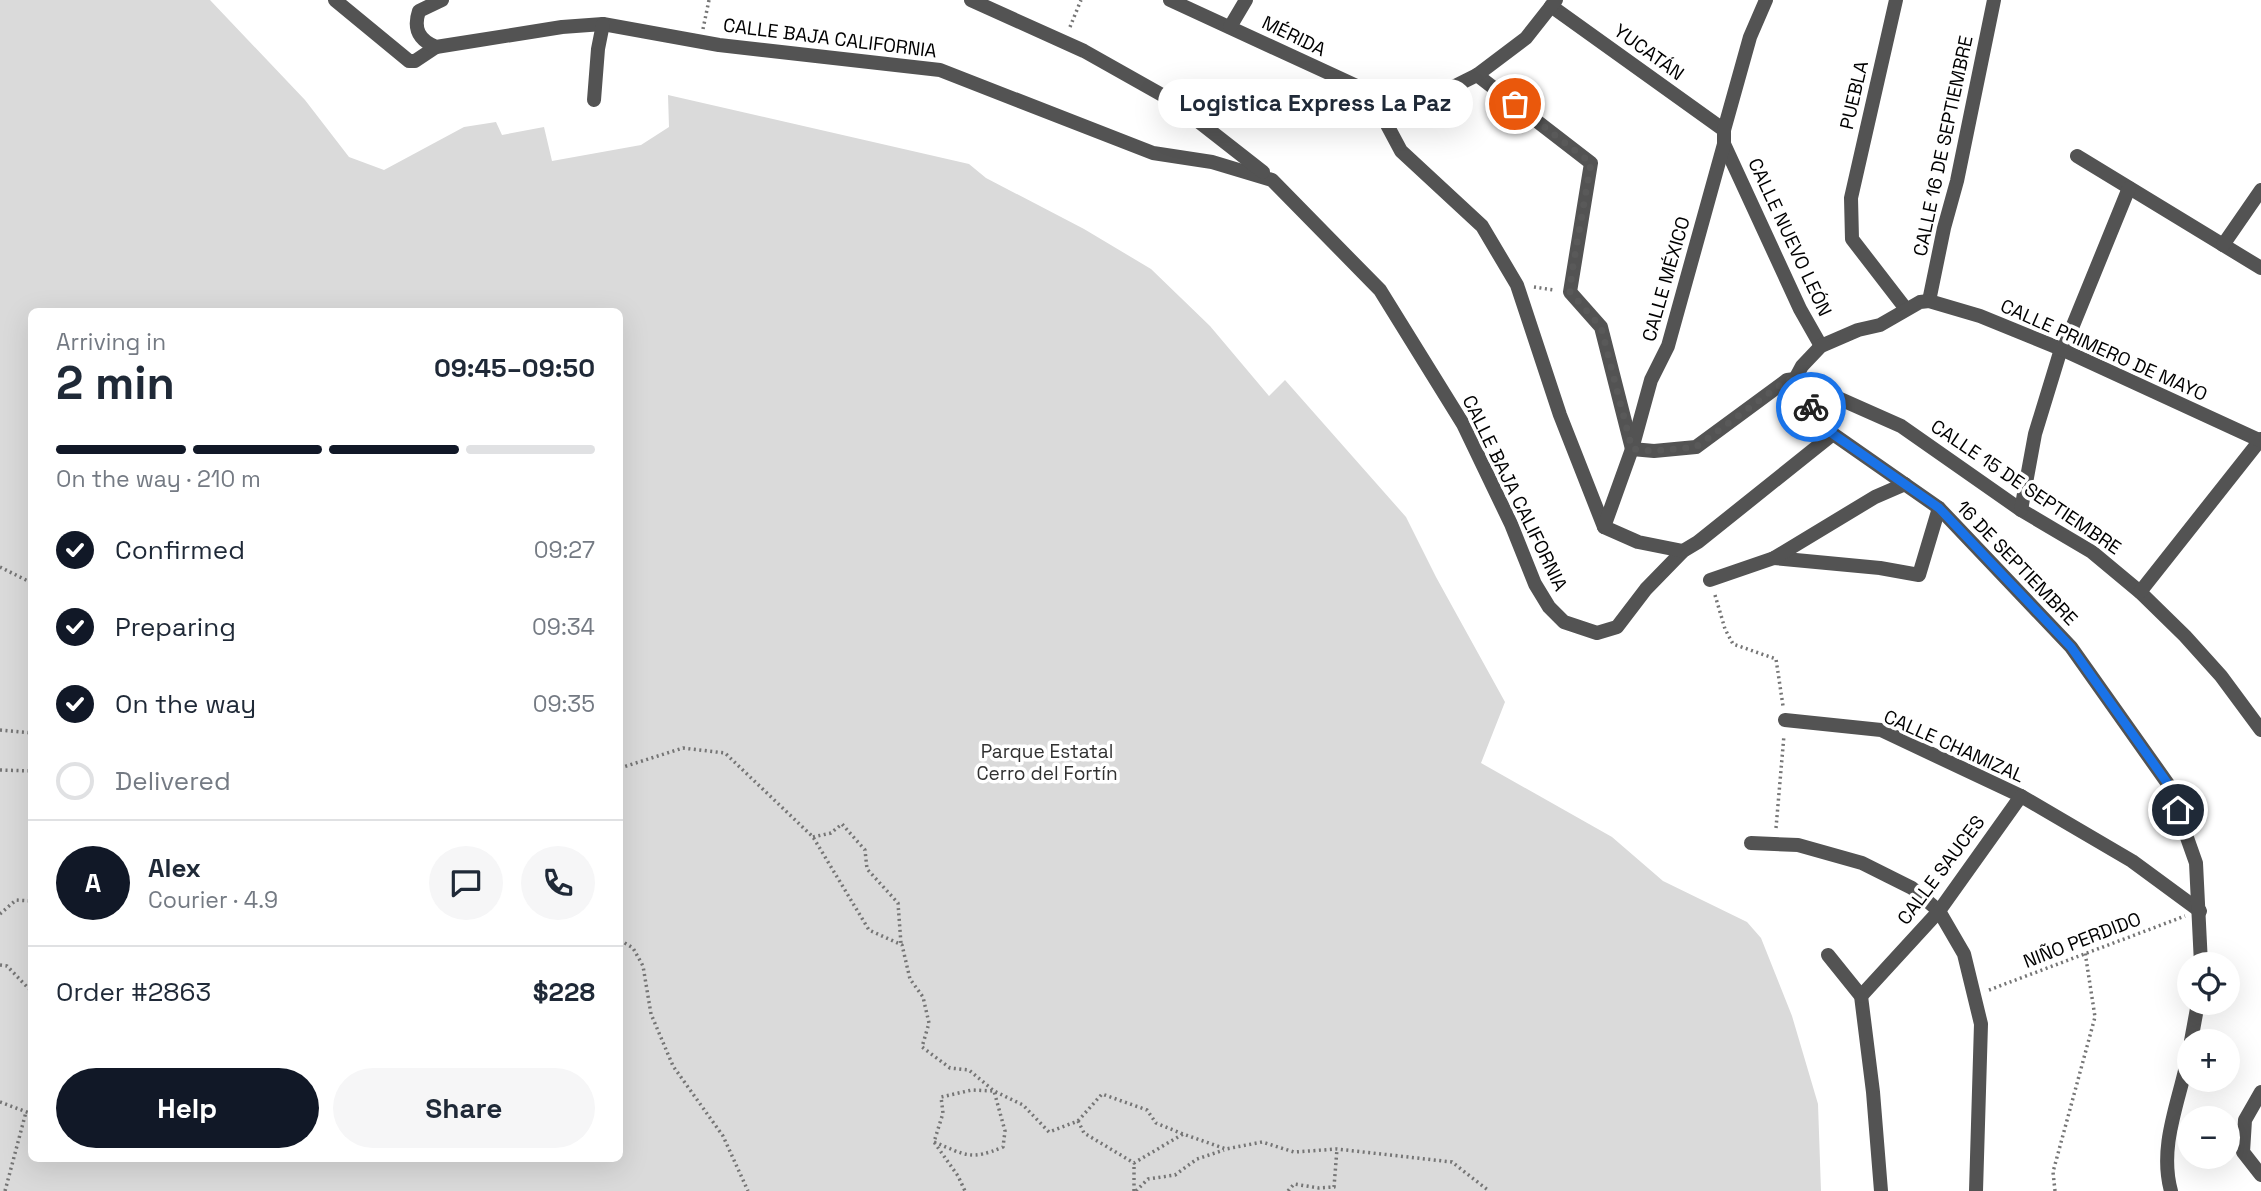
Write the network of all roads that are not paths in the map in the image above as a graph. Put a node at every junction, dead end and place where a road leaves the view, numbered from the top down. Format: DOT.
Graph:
graph roads {
  1 [pos="335,0"];
  2 [pos="442,0"];
  3 [pos="971,0"];
  4 [pos="1170,0"];
  5 [pos="1246,0"];
  6 [pos="1766,0"];
  7 [pos="1896,0"];
  8 [pos="1994,0"];
  9 [pos="1553,3"];
  10 [pos="417,6"];
  11 [pos="603,24"];
  12 [pos="1230,27"];
  13 [pos="436,47"];
  14 [pos="1477,75"];
  15 [pos="594,100"];
  16 [pos="1385,121"];
  17 [pos="1724,137"];
  18 [pos="2077,156"];
  19 [pos="1272,180"];
  20 [pos="2129,188"];
  21 [pos="2261,190"];
  22 [pos="2223,245"];
  23 [pos="2261,268"];
  24 [pos="1929,301"];
  25 [pos="1906,309"];
  26 [pos="1821,346"];
  27 [pos="2062,349"];
  28 [pos="1795,379"];
  29 [pos="1833,434"];
  30 [pos="2261,440"];
  31 [pos="1632,449"];
  32 [pos="1905,484"];
  33 [pos="1939,508"];
  34 [pos="2021,510"];
  35 [pos="1604,527"];
  36 [pos="1683,551"];
  37 [pos="1774,558"];
  38 [pos="1710,580"];
  39 [pos="2140,592"];
  40 [pos="1785,720"];
  41 [pos="2261,730"];
  42 [pos="2021,796"];
  43 [pos="1751,843"];
  44 [pos="1939,911"];
  45 [pos="2200,911"];
  46 [pos="2201,952"];
  47 [pos="1828,955"];
  48 [pos="1861,996"];
  49 [pos="2179,1092"];
  50 [pos="2261,1093"];
  51 [pos="2261,1175"];
  52 [pos="1881,1191"];
  53 [pos="1976,1191"];
  54 [pos="2171,1191"];
  1 -- 13 [label="street, CALLE BAJA CALIFORNIA"];
  2 -- 10 [label="street"];
  3 -- 19 [label="street"];
  4 -- 12 [label="street, MÉRIDA"];
  5 -- 12 [label="street"];
  6 -- 17 [label="street, CALLE MÉXICO"];
  7 -- 25 [label="street, PUEBLA"];
  8 -- 24 [label="street, CALLE 16 DE SEPTIEMBRE"];
  9 -- 14 [label="street"];
  9 -- 17 [label="street, YUCATÁN"];
  10 -- 13 [label="street"];
  11 -- 13 [label="street, CALLE BAJA CALIFORNIA"];
  11 -- 15 [label="street"];
  11 -- 19 [label="street, CALLE BAJA CALIFORNIA"];
  12 -- 16 [label="street, MÉRIDA"];
  14 -- 16 [label="street"];
  14 -- 31 [label="street"];
  16 -- 35 [label="street, MÉRIDA"];
  17 -- 26 [label="street, CALLE NUEVO LEÓN"];
  17 -- 31 [label="street, CALLE MÉXICO"];
  18 -- 20 [label="street"];
  19 -- 36 [label="street, CALLE BAJA CALIFORNIA"];
  20 -- 22 [label="street"];
  20 -- 27 [label="street"];
  21 -- 22 [label="street"];
  22 -- 23 [label="street"];
  24 -- 25 [label="street"];
  24 -- 27 [label="street, CALLE PRIMERO DE MAYO"];
  25 -- 26 [label="street"];
  26 -- 28 [label="street"];
  27 -- 30 [label="street, CALLE PRIMERO DE MAYO"];
  27 -- 34 [label="street"];
  28 -- 29 [label="street, 16 DE SEPTIEMBRE"];
  28 -- 31 [label="street"];
  28 -- 34 [label="street, CALLE 15 DE SEPTIEMBRE"];
  29 -- 32 [label="street, 16 DE SEPTIEMBRE"];
  29 -- 36 [label="street, CALLE BAJA CALIFORNIA"];
  30 -- 39 [label="street"];
  31 -- 35 [label="street, CALLE MÉXICO"];
  32 -- 33 [label="street, 16 DE SEPTIEMBRE"];
  32 -- 37 [label="street"];
  33 -- 37 [label="street"];
  33 -- 45 [label="street, 16 DE SEPTIEMBRE"];
  34 -- 39 [label="street, CALLE 15 DE SEPTIEMBRE"];
  35 -- 36 [label="street"];
  37 -- 38 [label="street"];
  39 -- 41 [label="street, CALLE 15 DE SEPTIEMBRE"];
  40 -- 42 [label="street, CALLE CHAMIZAL"];
  42 -- 44 [label="street, CALLE SAUCES"];
  42 -- 45 [label="street, CALLE CHAMIZAL"];
  43 -- 44 [label="street"];
  44 -- 48 [label="street, CALLE SAUCES"];
  44 -- 53 [label="street"];
  45 -- 46 [label="street, 16 DE SEPTIEMBRE"];
  47 -- 48 [label="street"];
  48 -- 52 [label="street"];
  49 -- 54 [label="street"];
  50 -- 51 [label="street"];
}
